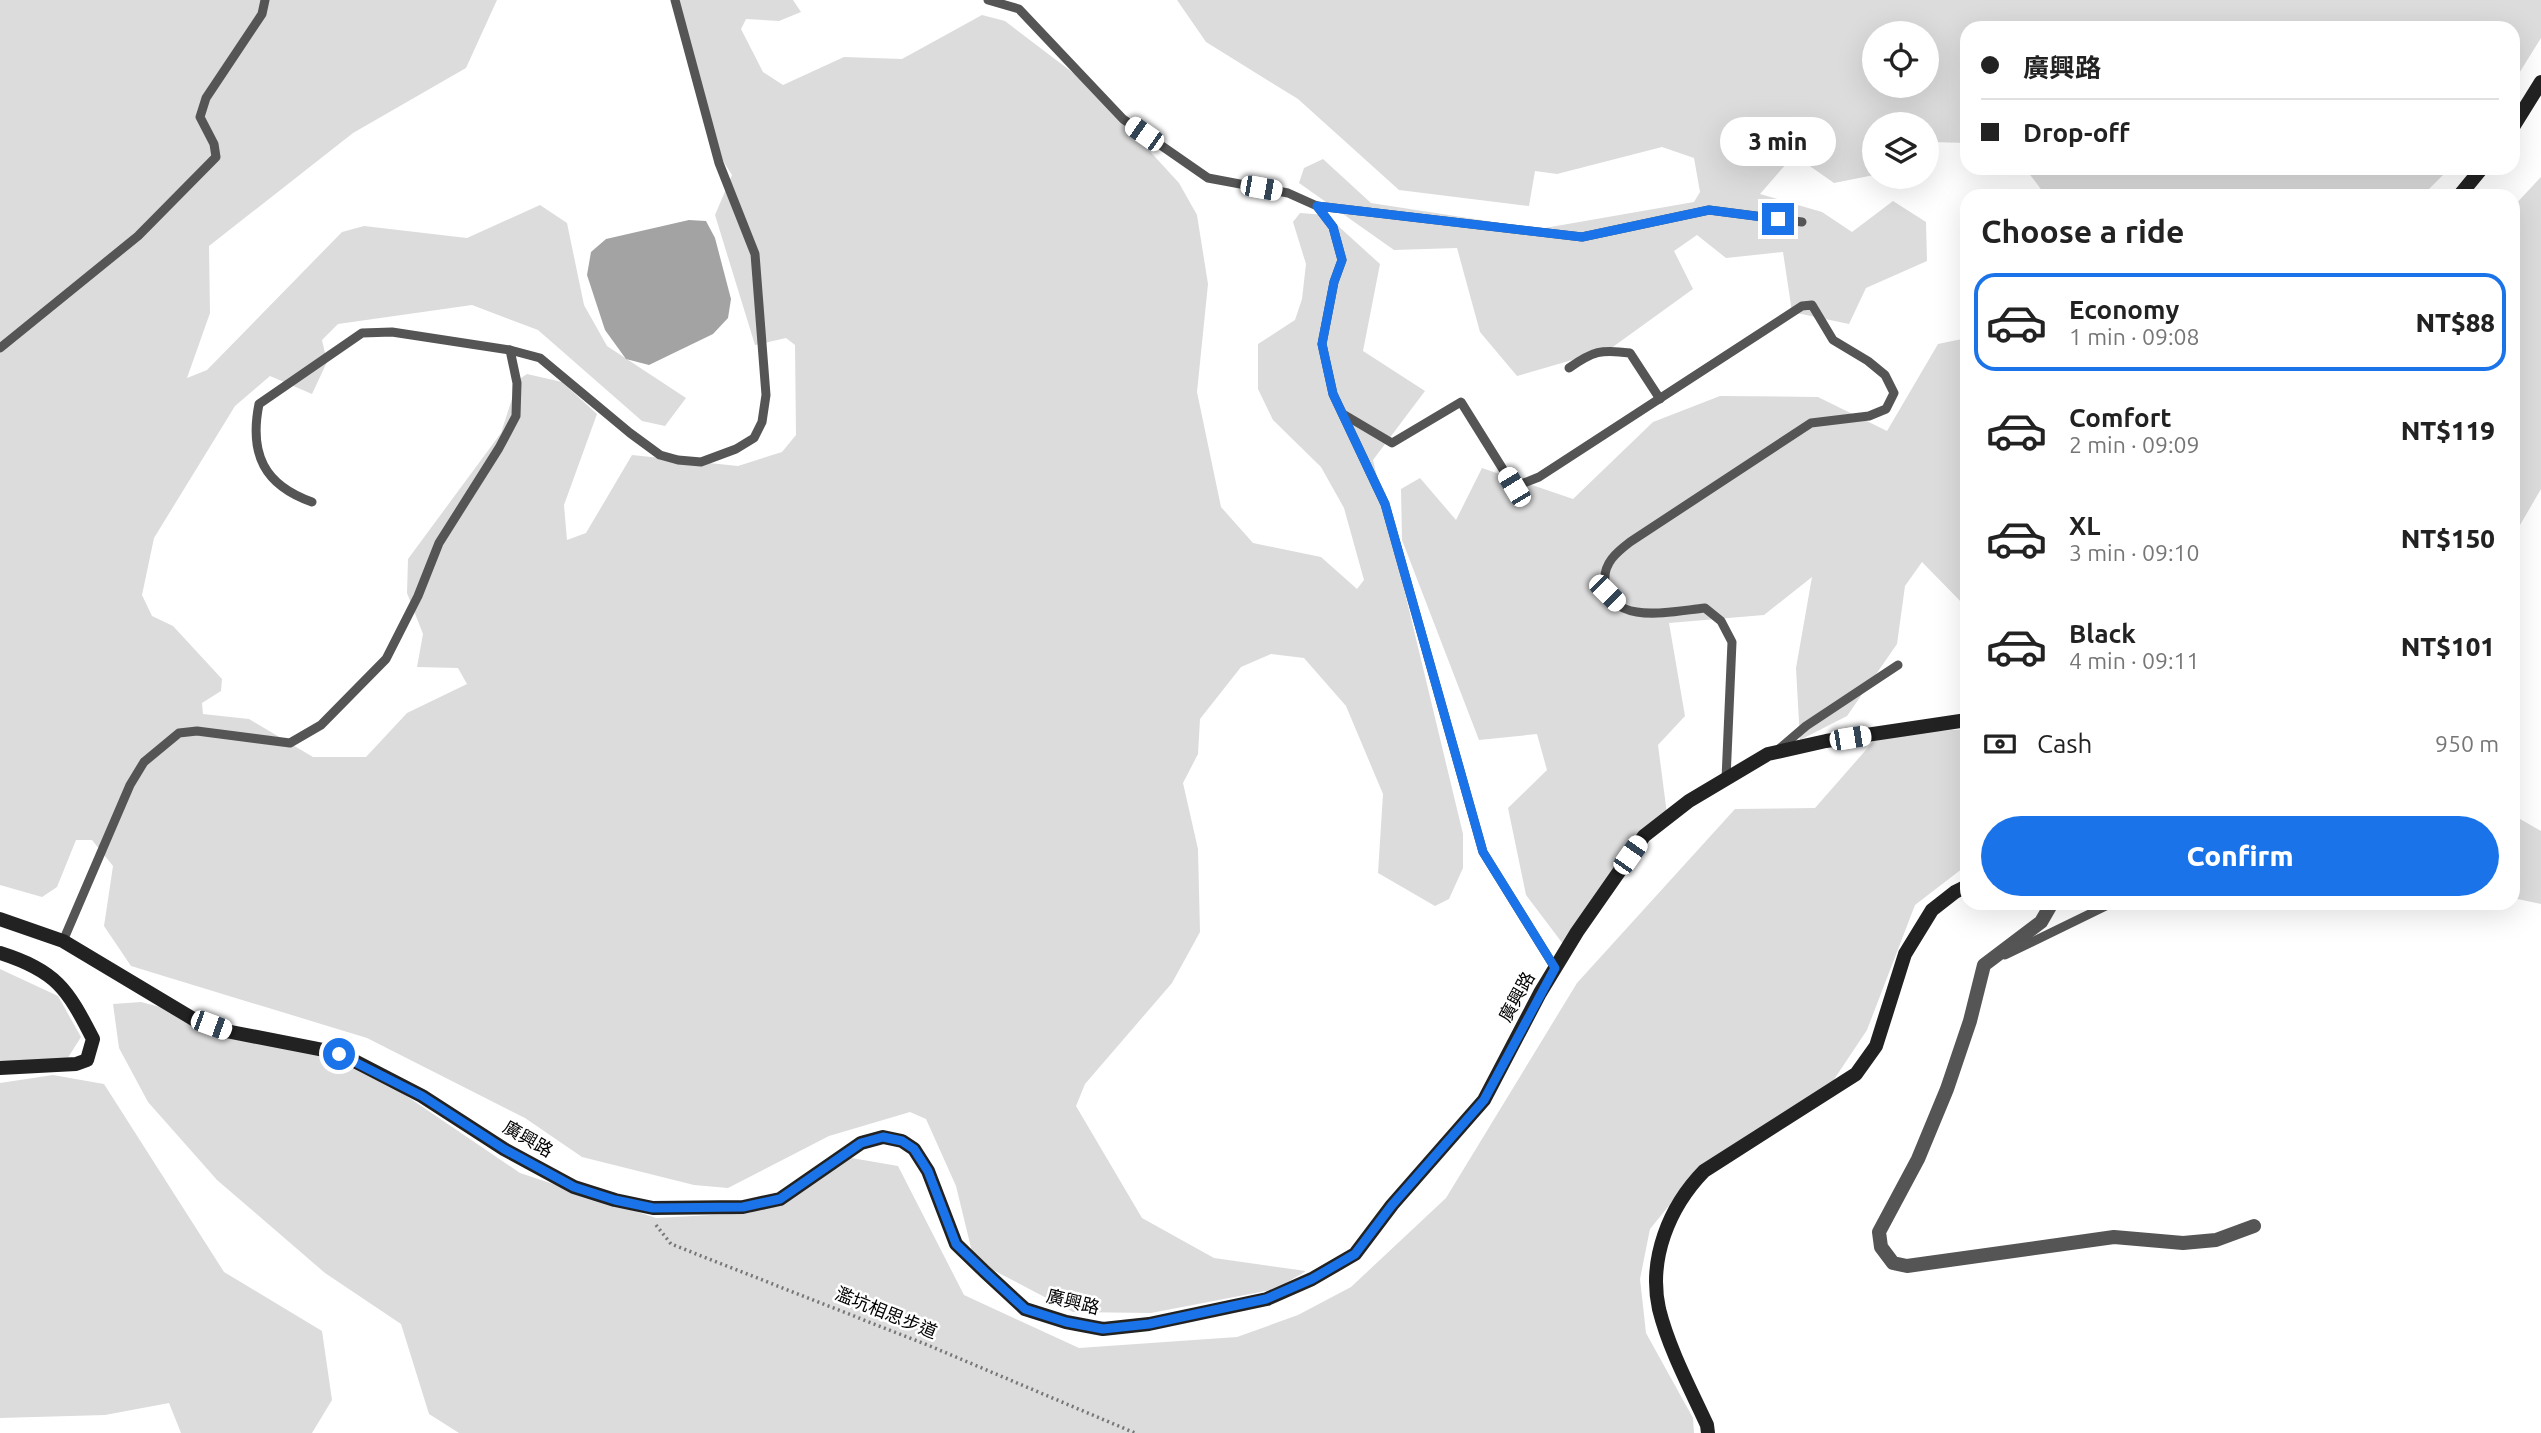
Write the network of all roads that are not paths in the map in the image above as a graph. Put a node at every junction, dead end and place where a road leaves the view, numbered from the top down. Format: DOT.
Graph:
graph roads {
  1 [pos="265,0"];
  2 [pos="675,0"];
  3 [pos="988,0"];
  4 [pos="2541,82"];
  5 [pos="2520,116"];
  6 [pos="2476,175"];
  7 [pos="2465,189"];
  8 [pos="1317,206"];
  9 [pos="1802,222"];
  10 [pos="0,348"];
  11 [pos="510,350"];
  12 [pos="1569,369"];
  13 [pos="1660,399"];
  14 [pos="1343,414"];
  15 [pos="312,502"];
  16 [pos="1898,665"];
  17 [pos="1960,721"];
  18 [pos="1775,752"];
  19 [pos="1726,779"];
  20 [pos="1960,890"];
  21 [pos="2048,910"];
  22 [pos="2098,910"];
  23 [pos="0,919"];
  24 [pos="63,941"];
  25 [pos="0,953"];
  26 [pos="1984,965"];
  27 [pos="1555,968"];
  28 [pos="0,1068"];
  29 [pos="2254,1227"];
  30 [pos="1708,1433"];
  1 -- 10 [label="lane"];
  2 -- 11 [label="lane"];
  3 -- 8 [label="lane"];
  4 -- 5 [label="street"];
  6 -- 7 [label="street"];
  8 -- 9 [label="lane"];
  8 -- 14 [label="lane"];
  11 -- 15 [label="lane"];
  11 -- 24 [label="lane"];
  12 -- 13 [label="lane"];
  13 -- 14 [label="lane"];
  13 -- 19 [label="lane"];
  14 -- 27 [label="lane"];
  16 -- 18 [label="lane"];
  17 -- 18 [label="street, 廣興路"];
  18 -- 19 [label="street, 廣興路"];
  19 -- 27 [label="street, 廣興路"];
  20 -- 30 [label="street"];
  21 -- 26 [label="street"];
  22 -- 26 [label="lane"];
  23 -- 24 [label="street, 廣興路"];
  24 -- 27 [label="street, 廣興路"];
  25 -- 28 [label="street"];
  26 -- 29 [label="street"];
}
